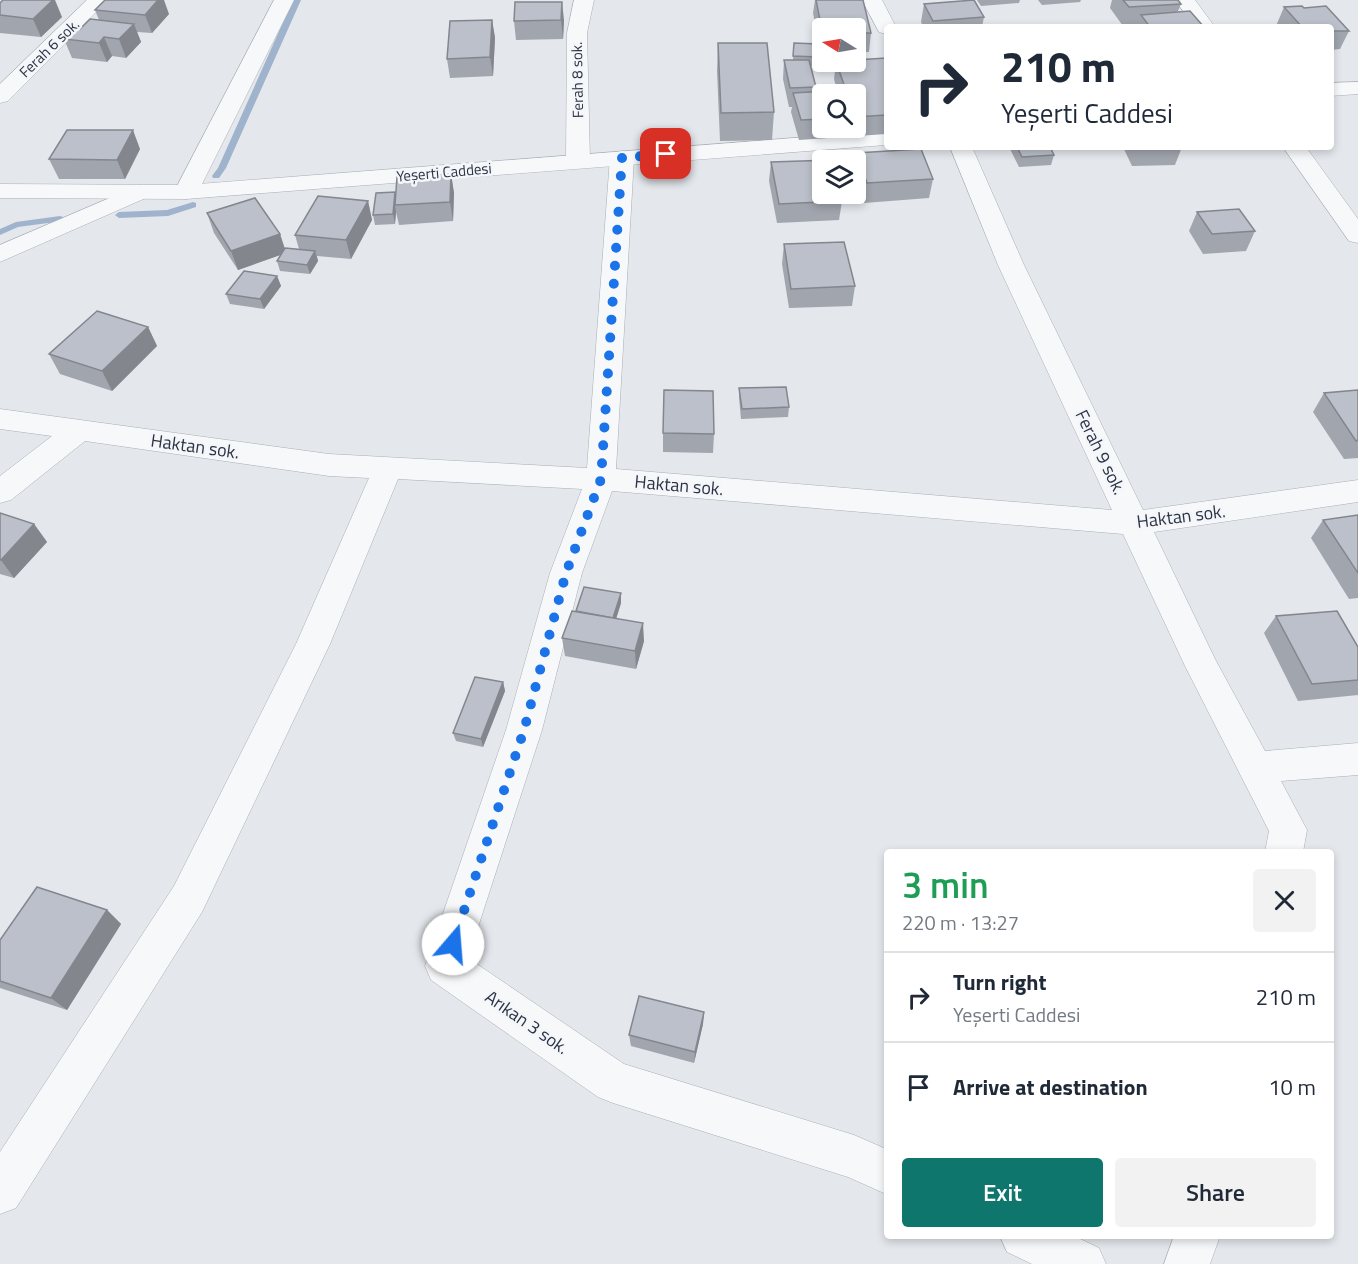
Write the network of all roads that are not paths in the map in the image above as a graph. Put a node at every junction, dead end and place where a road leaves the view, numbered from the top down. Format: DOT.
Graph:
graph roads {
  1 [pos="98,0"];
  2 [pos="284,0"];
  3 [pos="584,0"];
  4 [pos="872,0"];
  5 [pos="1185,0"];
  6 [pos="884,24"];
  7 [pos="1204,24"];
  8 [pos="1358,88"];
  9 [pos="1334,90"];
  10 [pos="0,96"];
  11 [pos="884,138"];
  12 [pos="962,150"];
  13 [pos="1296,150"];
  14 [pos="622,158"];
  15 [pos="579,161"];
  16 [pos="0,191"];
  17 [pos="140,192"];
  18 [pos="186,192"];
  19 [pos="1358,236"];
  20 [pos="0,254"];
  21 [pos="0,419"];
  22 [pos="80,430"];
  23 [pos="388,468"];
  24 [pos="601,479"];
  25 [pos="1358,491"];
  26 [pos="0,492"];
  27 [pos="1135,523"];
  28 [pos="1358,759"];
  29 [pos="1255,768"];
  30 [pos="1284,849"];
  31 [pos="884,1171"];
  32 [pos="0,1192"];
  33 [pos="1029,1239"];
  34 [pos="1196,1239"];
  35 [pos="1083,1264"];
  36 [pos="1187,1264"];
  1 -- 10 [label="street, Ferah 6 sok."];
  2 -- 18 [label="street"];
  3 -- 15 [label="street, Ferah 8 sok."];
  4 -- 6 [label="street"];
  5 -- 7 [label="street"];
  8 -- 9 [label="street"];
  11 -- 14 [label="street, Yeşerti Caddesi"];
  12 -- 27 [label="street, Ferah 9 sok."];
  13 -- 19 [label="street"];
  14 -- 15 [label="street, Yeşerti Caddesi"];
  14 -- 24 [label="street, Arıkan 3 sok."];
  15 -- 18 [label="street, Yeşerti Caddesi"];
  16 -- 17 [label="street, Yeşerti Caddesi"];
  17 -- 18 [label="street, Yeşerti Caddesi"];
  17 -- 20 [label="street"];
  21 -- 22 [label="street, Haktan sok."];
  22 -- 23 [label="street, Haktan sok."];
  22 -- 26 [label="street"];
  23 -- 24 [label="street, Haktan sok."];
  23 -- 32 [label="street"];
  24 -- 27 [label="street, Haktan sok."];
  24 -- 31 [label="street, Arıkan 3 sok."];
  25 -- 27 [label="street, Haktan sok."];
  27 -- 29 [label="street, Ferah 9 sok."];
  28 -- 29 [label="street"];
  29 -- 30 [label="street, Ferah 9 sok."];
  33 -- 35 [label="street"];
  34 -- 36 [label="street"];
}
